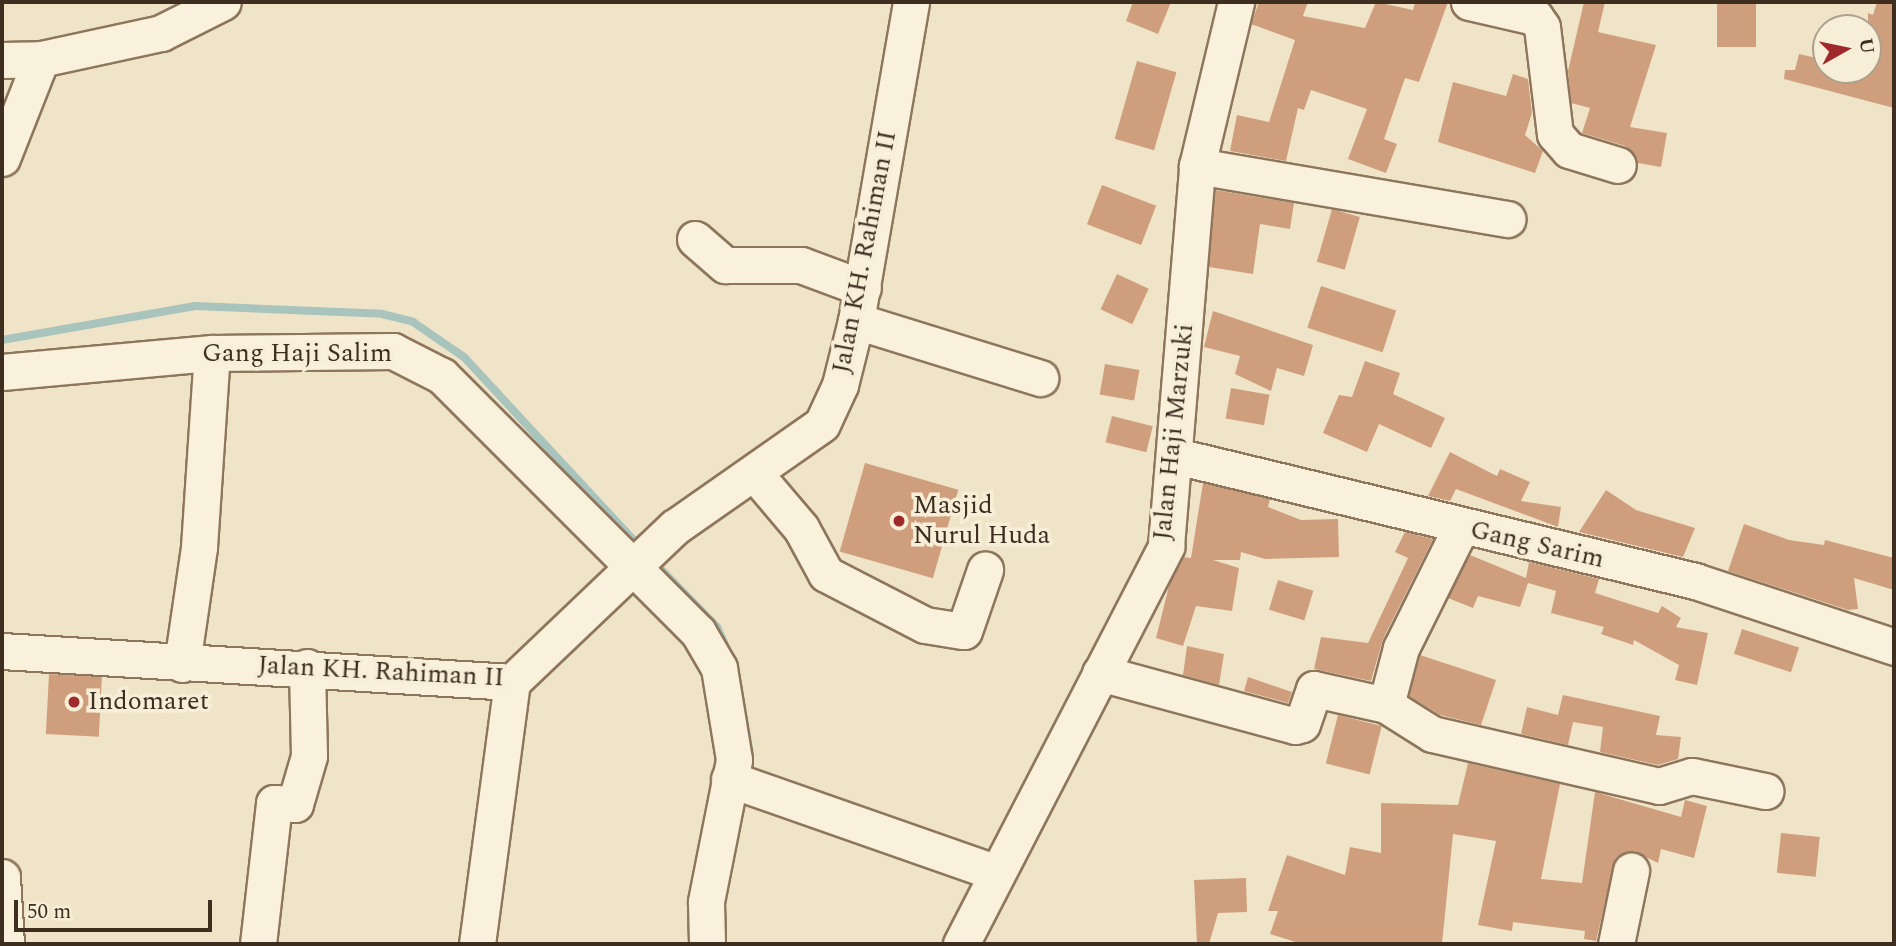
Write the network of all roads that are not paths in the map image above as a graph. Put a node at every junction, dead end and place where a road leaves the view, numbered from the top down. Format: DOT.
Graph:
graph roads {
  1 [pos="223,2"];
  2 [pos="911,2"];
  3 [pos="1236,2"];
  4 [pos="1469,2"];
  5 [pos="41,59"];
  6 [pos="2,60"];
  7 [pos="2,158"];
  8 [pos="1618,165"];
  9 [pos="1197,166"];
  10 [pos="1508,219"];
  11 [pos="695,239"];
  12 [pos="859,304"];
  13 [pos="212,353"];
  14 [pos="2,372"];
  15 [pos="1040,378"];
  16 [pos="1176,456"];
  17 [pos="756,475"];
  18 [pos="1461,527"];
  19 [pos="632,568"];
  20 [pos="985,570"];
  21 [pos="1894,647"];
  22 [pos="2,651"];
  23 [pos="183,664"];
  24 [pos="307,667"];
  25 [pos="1100,673"];
  26 [pos="512,682"];
  27 [pos="1386,705"];
  28 [pos="729,779"];
  29 [pos="1765,791"];
  30 [pos="1631,871"];
  31 [pos="998,873"];
  32 [pos="2,877"];
  33 [pos="6,944"];
  34 [pos="258,944"];
  35 [pos="477,944"];
  36 [pos="707,944"];
  37 [pos="961,944"];
  38 [pos="1616,944"];
  1 -- 5 [label="street"];
  2 -- 12 [label="street, Jalan KH. Rahiman II"];
  3 -- 9 [label="street, Jalan Haji Marzuki"];
  4 -- 8 [label="street"];
  5 -- 6 [label="street"];
  5 -- 7 [label="street"];
  9 -- 10 [label="street"];
  9 -- 16 [label="street, Jalan Haji Marzuki"];
  11 -- 12 [label="street"];
  12 -- 15 [label="street"];
  12 -- 17 [label="street, Jalan KH. Rahiman II"];
  13 -- 14 [label="street, Gang Haji Salim"];
  13 -- 19 [label="street, Gang Haji Salim"];
  13 -- 23 [label="street"];
  16 -- 18 [label="street, Gang Sarim"];
  16 -- 25 [label="street, Jalan Haji Marzuki"];
  17 -- 19 [label="street, Jalan KH. Rahiman II"];
  17 -- 20 [label="street"];
  18 -- 21 [label="street, Gang Sarim"];
  18 -- 27 [label="street"];
  19 -- 26 [label="street, Jalan KH. Rahiman II"];
  19 -- 28 [label="street, Gang Haji Salim"];
  22 -- 23 [label="street, Jalan KH. Rahiman II"];
  23 -- 24 [label="street, Jalan KH. Rahiman II"];
  24 -- 26 [label="street, Jalan KH. Rahiman II"];
  24 -- 34 [label="street"];
  25 -- 27 [label="street"];
  25 -- 31 [label="street, Jalan Haji Marzuki"];
  26 -- 35 [label="street"];
  27 -- 29 [label="street"];
  28 -- 31 [label="street"];
  28 -- 36 [label="street, Gang Haji Salim"];
  30 -- 38 [label="street"];
  31 -- 37 [label="street, Jalan Haji Marzuki"];
  32 -- 33 [label="street"];
}
